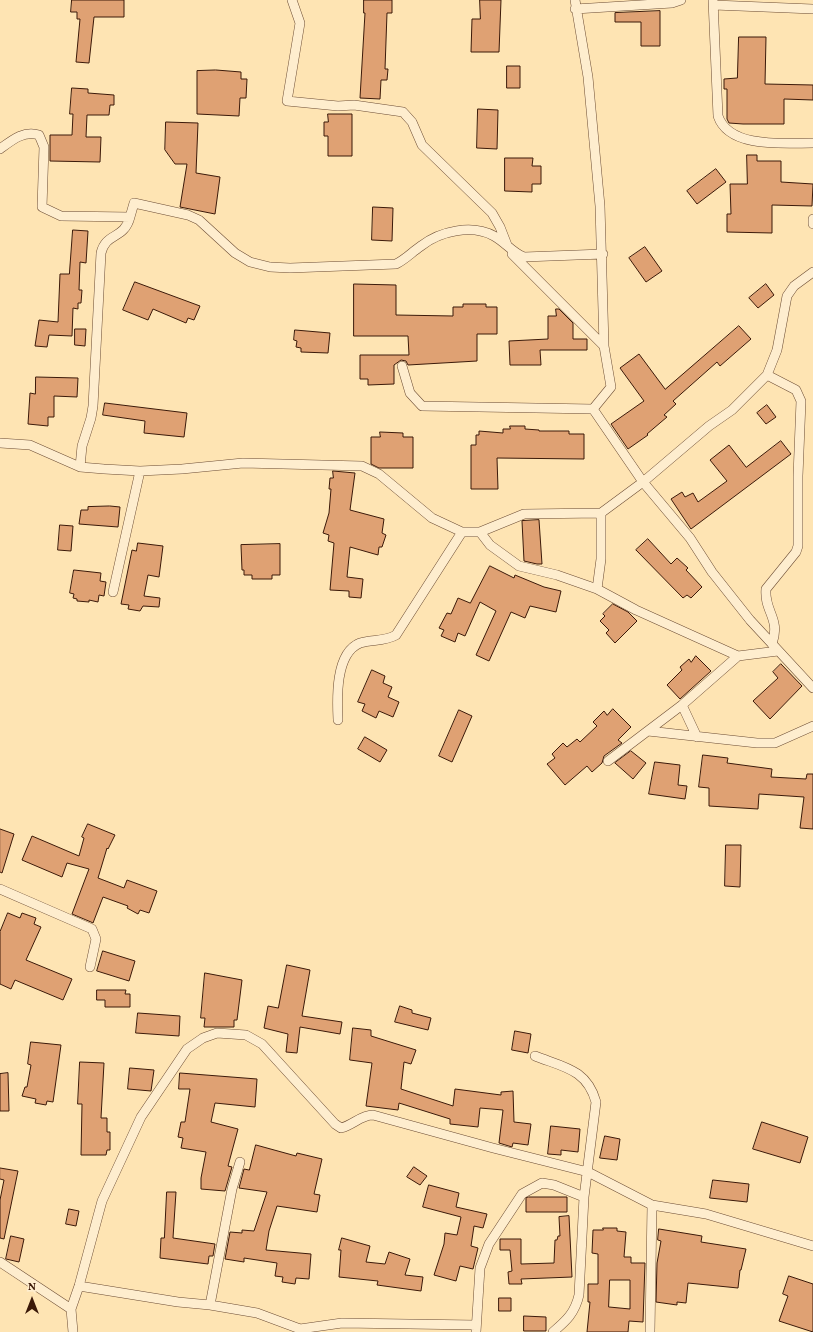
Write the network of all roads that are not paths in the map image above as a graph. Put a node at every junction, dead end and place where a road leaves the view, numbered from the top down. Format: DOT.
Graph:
graph roads {
  1 [pos="292,0"];
  2 [pos="681,0"];
  3 [pos="714,3"];
  4 [pos="575,5"];
  5 [pos="813,9"];
  6 [pos="813,143"];
  7 [pos="0,149"];
  8 [pos="130,217"];
  9 [pos="813,219"];
  10 [pos="813,224"];
  11 [pos="494,236"];
  12 [pos="507,245"];
  13 [pos="602,254"];
  14 [pos="813,272"];
  15 [pos="604,346"];
  16 [pos="402,366"];
  17 [pos="768,375"];
  18 [pos="593,409"];
  19 [pos="0,443"];
  20 [pos="80,467"];
  21 [pos="140,471"];
  22 [pos="643,482"];
  23 [pos="601,513"];
  24 [pos="462,532"];
  25 [pos="480,532"];
  26 [pos="597,589"];
  27 [pos="113,592"];
  28 [pos="772,644"];
  29 [pos="778,651"];
  30 [pos="738,656"];
  31 [pos="813,688"];
  32 [pos="682,705"];
  33 [pos="338,720"];
  34 [pos="813,726"];
  35 [pos="648,731"];
  36 [pos="697,737"];
  37 [pos="608,760"];
  38 [pos="0,889"];
  39 [pos="90,967"];
  40 [pos="535,1056"];
  41 [pos="240,1162"];
  42 [pos="588,1172"];
  43 [pos="584,1197"];
  44 [pos="652,1205"];
  45 [pos="813,1246"];
  46 [pos="0,1262"];
  47 [pos="79,1286"];
  48 [pos="210,1305"];
  49 [pos="71,1309"];
  50 [pos="476,1328"];
  51 [pos="300,1331"];
  52 [pos="73,1332"];
  53 [pos="553,1332"];
  54 [pos="650,1332"];
  1 -- 12 [label="street"];
  2 -- 4 [label="street"];
  3 -- 5 [label="street"];
  3 -- 6 [label="street"];
  4 -- 13 [label="street"];
  7 -- 8 [label="street"];
  8 -- 11 [label="street"];
  8 -- 20 [label="street"];
  9 -- 10 [label="street"];
  11 -- 12 [label="street"];
  11 -- 15 [label="street"];
  12 -- 13 [label="street"];
  13 -- 15 [label="street"];
  14 -- 17 [label="street"];
  15 -- 18 [label="street"];
  16 -- 18 [label="street"];
  17 -- 22 [label="street"];
  17 -- 28 [label="street"];
  18 -- 22 [label="street"];
  19 -- 20 [label="street"];
  20 -- 21 [label="street"];
  21 -- 24 [label="street"];
  21 -- 27 [label="street"];
  22 -- 23 [label="street"];
  22 -- 28 [label="street"];
  23 -- 25 [label="street"];
  23 -- 26 [label="street"];
  24 -- 25 [label="street"];
  24 -- 33 [label="street"];
  25 -- 26 [label="street"];
  26 -- 30 [label="street"];
  28 -- 29 [label="street"];
  29 -- 30 [label="street"];
  29 -- 31 [label="street"];
  30 -- 32 [label="street"];
  32 -- 35 [label="street"];
  32 -- 36 [label="street"];
  34 -- 36 [label="street"];
  35 -- 36 [label="street"];
  35 -- 37 [label="street"];
  38 -- 39 [label="street"];
  40 -- 42 [label="street"];
  41 -- 48 [label="street"];
  42 -- 43 [label="street"];
  42 -- 44 [label="street"];
  42 -- 47 [label="street"];
  43 -- 50 [label="street"];
  43 -- 53 [label="street"];
  44 -- 45 [label="street"];
  44 -- 54 [label="street"];
  46 -- 49 [label="street"];
  47 -- 48 [label="street"];
  47 -- 49 [label="street"];
  48 -- 51 [label="street"];
  49 -- 52 [label="street"];
  50 -- 51 [label="street"];
}
